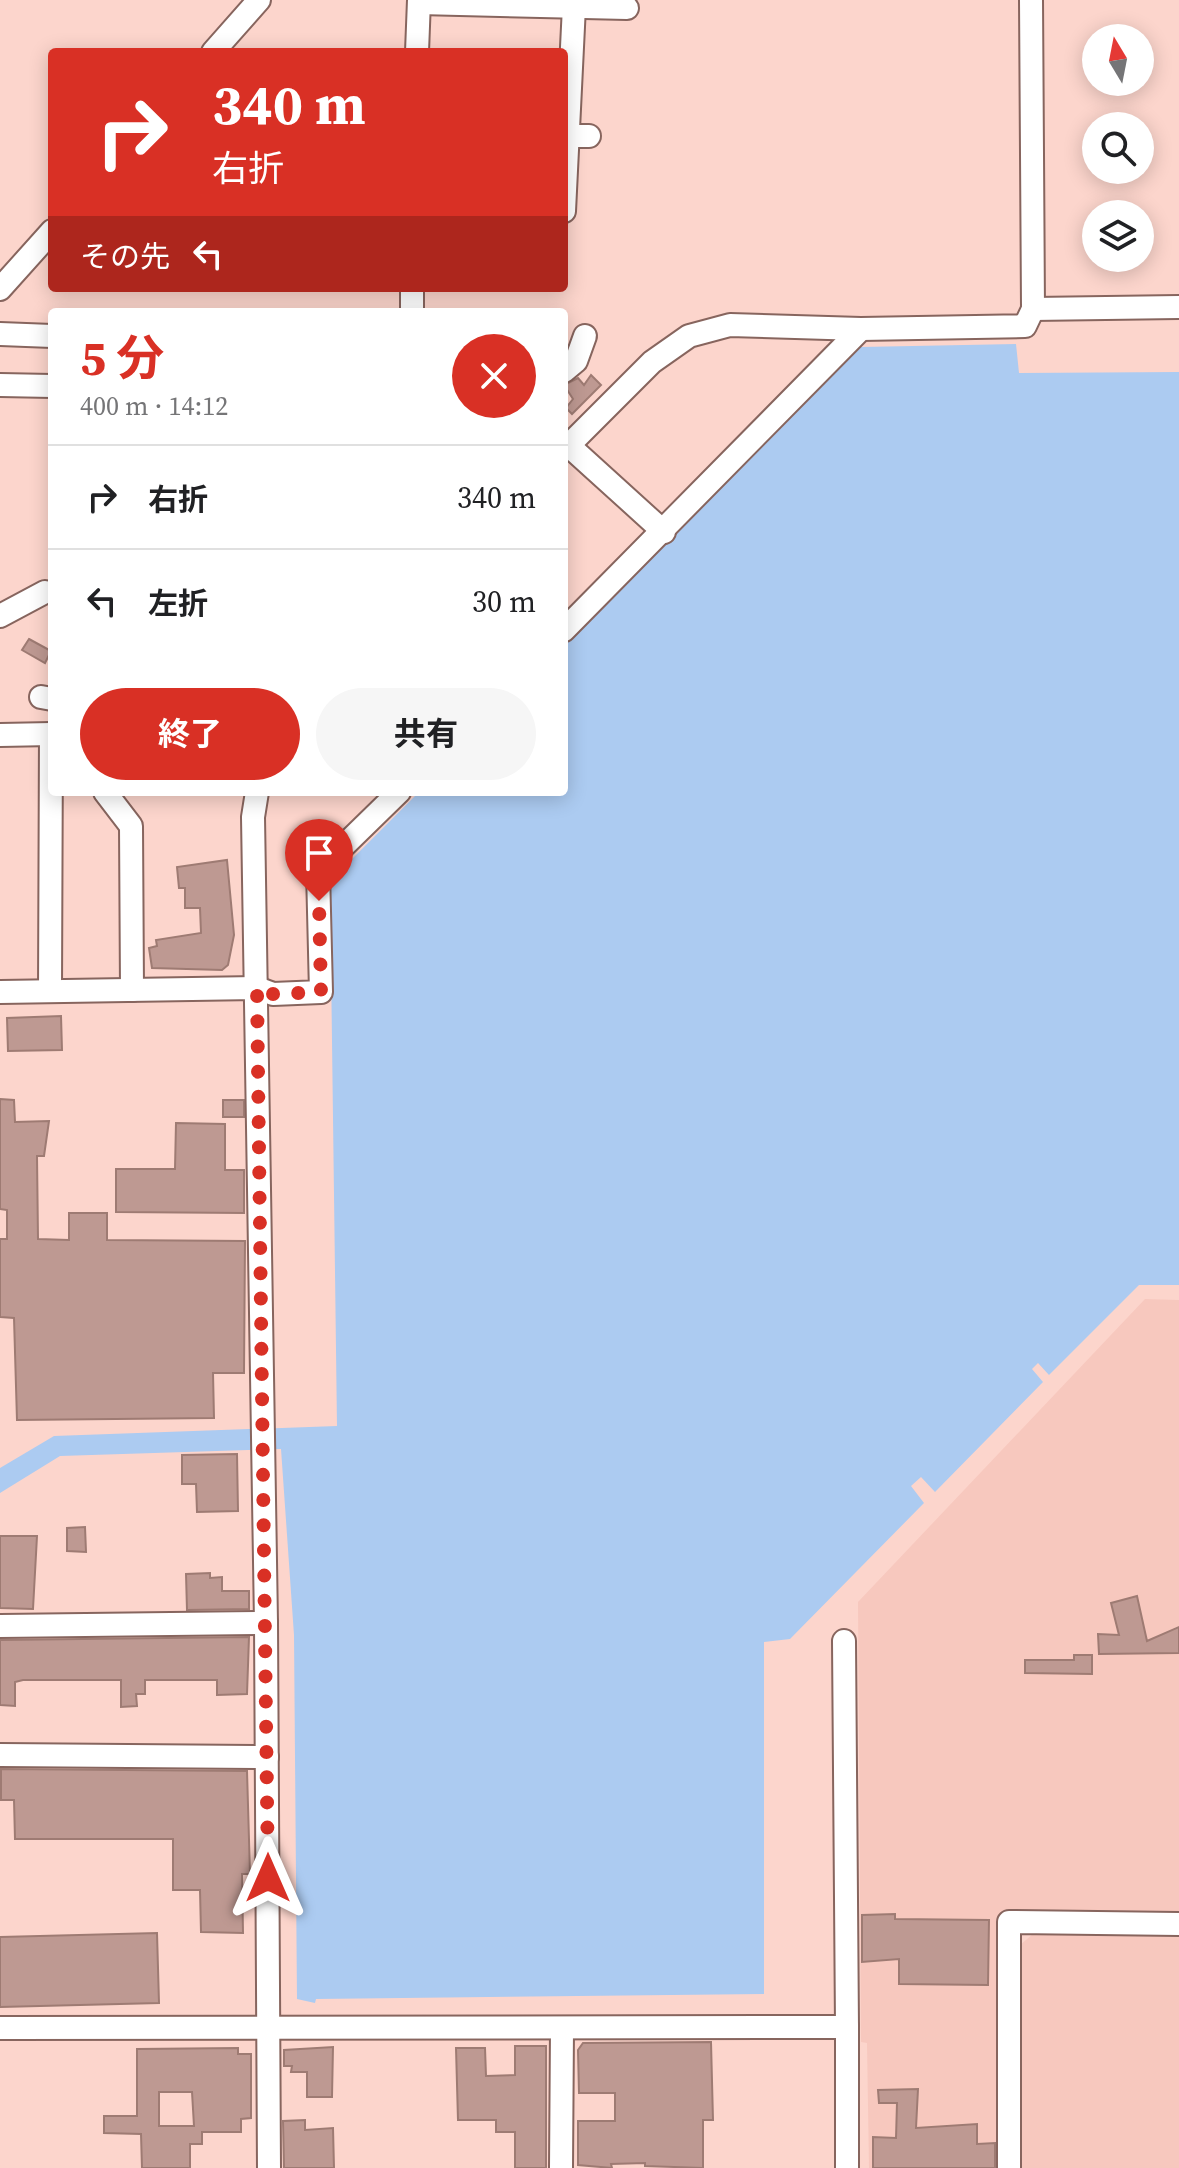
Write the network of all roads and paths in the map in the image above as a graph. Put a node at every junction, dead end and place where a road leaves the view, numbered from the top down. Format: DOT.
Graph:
graph roads {
  1 [pos="1031,0"];
  2 [pos="419,1"];
  3 [pos="250,3"];
  4 [pos="574,6"];
  5 [pos="627,8"];
  6 [pos="216,48"];
  7 [pos="417,48"];
  8 [pos="568,93"];
  9 [pos="568,136"];
  10 [pos="589,136"];
  11 [pos="48,235"];
  12 [pos="0,289"];
  13 [pos="1179,307"];
  14 [pos="1029,317"];
  15 [pos="861,329"];
  16 [pos="0,334"];
  17 [pos="48,336"];
  18 [pos="585,336"];
  19 [pos="568,368"];
  20 [pos="0,385"];
  21 [pos="48,386"];
  22 [pos="568,446"];
  23 [pos="568,450"];
  24 [pos="664,532"];
  25 [pos="48,588"];
  26 [pos="0,616"];
  27 [pos="568,626"];
  28 [pos="0,735"];
  29 [pos="48,735"];
  30 [pos="52,796"];
  31 [pos="108,796"];
  32 [pos="256,796"];
  33 [pos="395,796"];
  34 [pos="257,988"];
  35 [pos="132,990"];
  36 [pos="50,991"];
  37 [pos="0,992"];
  38 [pos="266,1623"];
  39 [pos="0,1626"];
  40 [pos="844,1641"];
  41 [pos="0,1755"];
  42 [pos="267,1757"];
  43 [pos="1179,1924"];
  44 [pos="847,2027"];
  45 [pos="0,2028"];
  46 [pos="269,2029"];
  47 [pos="562,2029"];
  48 [pos="269,2168"];
  49 [pos="561,2168"];
  50 [pos="847,2168"];
  51 [pos="1009,2168"];
  1 -- 14 [label="street"];
  2 -- 4 [label="street"];
  2 -- 7 [label="street"];
  3 -- 6 [label="street"];
  4 -- 5 [label="street"];
  4 -- 8 [label="street"];
  9 -- 10 [label="street"];
  11 -- 12 [label="street"];
  13 -- 14 [label="street"];
  14 -- 15 [label="street"];
  15 -- 22 [label="street"];
  15 -- 24 [label="street"];
  16 -- 17 [label="street"];
  18 -- 19 [label="street"];
  20 -- 21 [label="street"];
  23 -- 24 [label="street"];
  24 -- 27 [label="street"];
  25 -- 26 [label="street"];
  28 -- 29 [label="street"];
  30 -- 36 [label="street"];
  31 -- 35 [label="street"];
  32 -- 34 [label="street"];
  33 -- 34 [label="street"];
  34 -- 35 [label="street"];
  34 -- 38 [label="street"];
  35 -- 36 [label="street"];
  36 -- 37 [label="street"];
  38 -- 39 [label="street"];
  38 -- 42 [label="street"];
  40 -- 44 [label="street"];
  41 -- 42 [label="street"];
  42 -- 46 [label="street"];
  43 -- 51 [label="street"];
  44 -- 47 [label="street"];
  44 -- 50 [label="street"];
  45 -- 46 [label="street"];
  46 -- 47 [label="street"];
  46 -- 48 [label="street"];
  47 -- 49 [label="street"];
}
